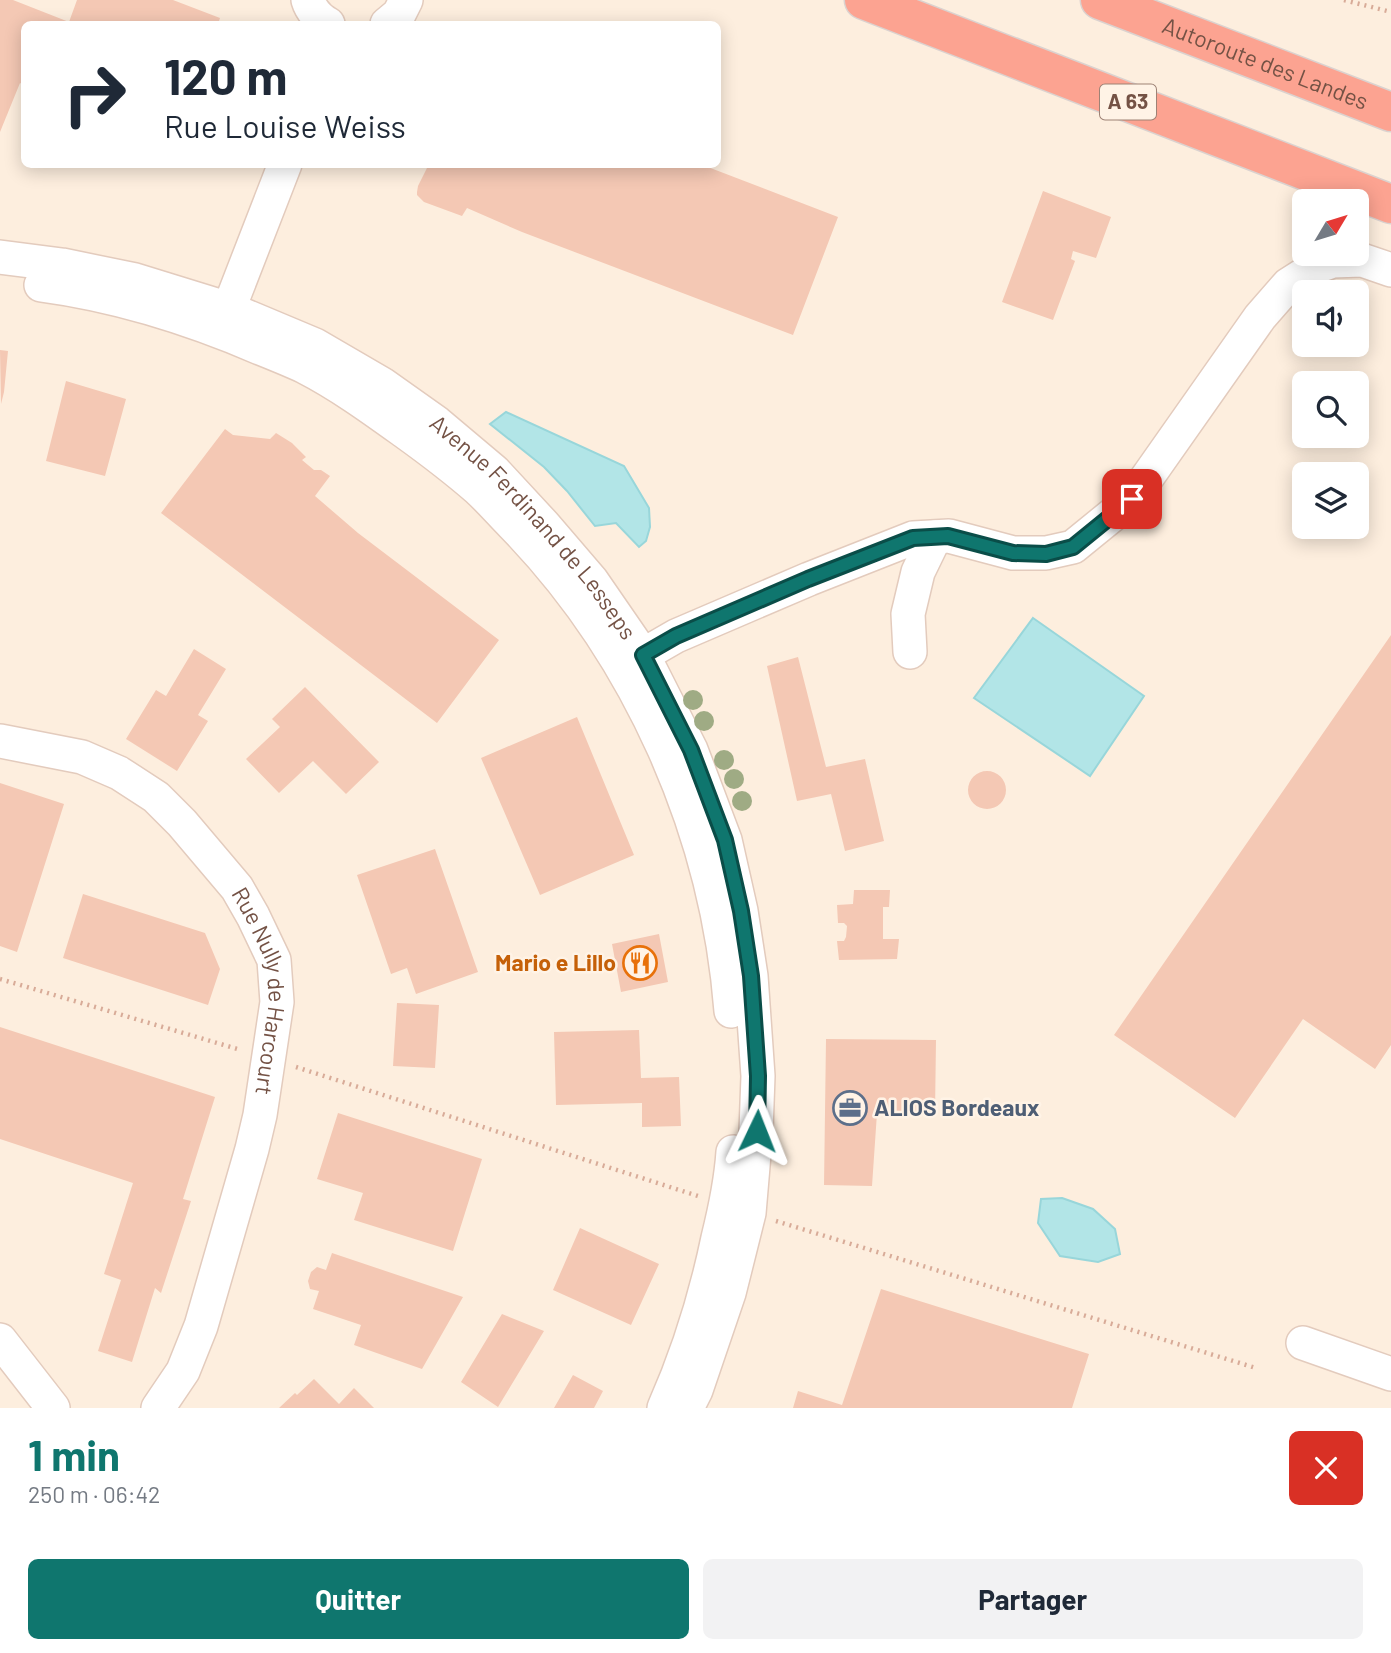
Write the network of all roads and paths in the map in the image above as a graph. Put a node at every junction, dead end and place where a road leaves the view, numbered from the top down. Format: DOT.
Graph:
graph roads {
  1 [pos="308,0"];
  2 [pos="407,0"];
  3 [pos="864,0"];
  4 [pos="1100,0"];
  5 [pos="1124,0"];
  6 [pos="1344,0"];
  7 [pos="1391,12"];
  8 [pos="322,21"];
  9 [pos="391,21"];
  10 [pos="1391,89"];
  11 [pos="1391,112"];
  12 [pos="283,168"];
  13 [pos="1320,176"];
  14 [pos="1391,204"];
  15 [pos="1391,209"];
  16 [pos="0,257"];
  17 [pos="1391,270"];
  18 [pos="0,279"];
  19 [pos="225,320"];
  20 [pos="935,537"];
  21 [pos="910,652"];
  22 [pos="633,661"];
  23 [pos="0,741"];
  24 [pos="0,979"];
  25 [pos="269,1058"];
  26 [pos="737,1209"];
  27 [pos="0,1340"];
  28 [pos="1303,1343"];
  29 [pos="1256,1368"];
  30 [pos="1391,1374"];
  31 [pos="676,1406"];
  32 [pos="53,1408"];
  33 [pos="158,1408"];
  1 -- 8 [label="street"];
  2 -- 9 [label="street"];
  3 -- 13 [label="highway, A 63"];
  4 -- 11 [label="highway, Autoroute des Landes"];
  5 -- 10 [label="highway"];
  6 -- 7 [label="path"];
  12 -- 19 [label="street"];
  13 -- 14 [label="highway, A 63"];
  13 -- 15 [label="highway"];
  16 -- 19 [label="street, Avenue Ferdinand de Lesseps"];
  17 -- 20 [label="street"];
  18 -- 19 [label="street, Avenue Ferdinand de Lesseps"];
  19 -- 22 [label="street, Avenue Ferdinand de Lesseps"];
  20 -- 21 [label="street"];
  20 -- 22 [label="street"];
  22 -- 26 [label="street, Avenue Ferdinand de Lesseps"];
  23 -- 25 [label="street, Rue Nully de Harcourt"];
  24 -- 25 [label="path"];
  25 -- 26 [label="path"];
  25 -- 33 [label="street, Rue Nully de Harcourt"];
  26 -- 29 [label="path"];
  26 -- 31 [label="street, Avenue Ferdinand de Lesseps"];
  27 -- 32 [label="street"];
  28 -- 30 [label="street"];
}
